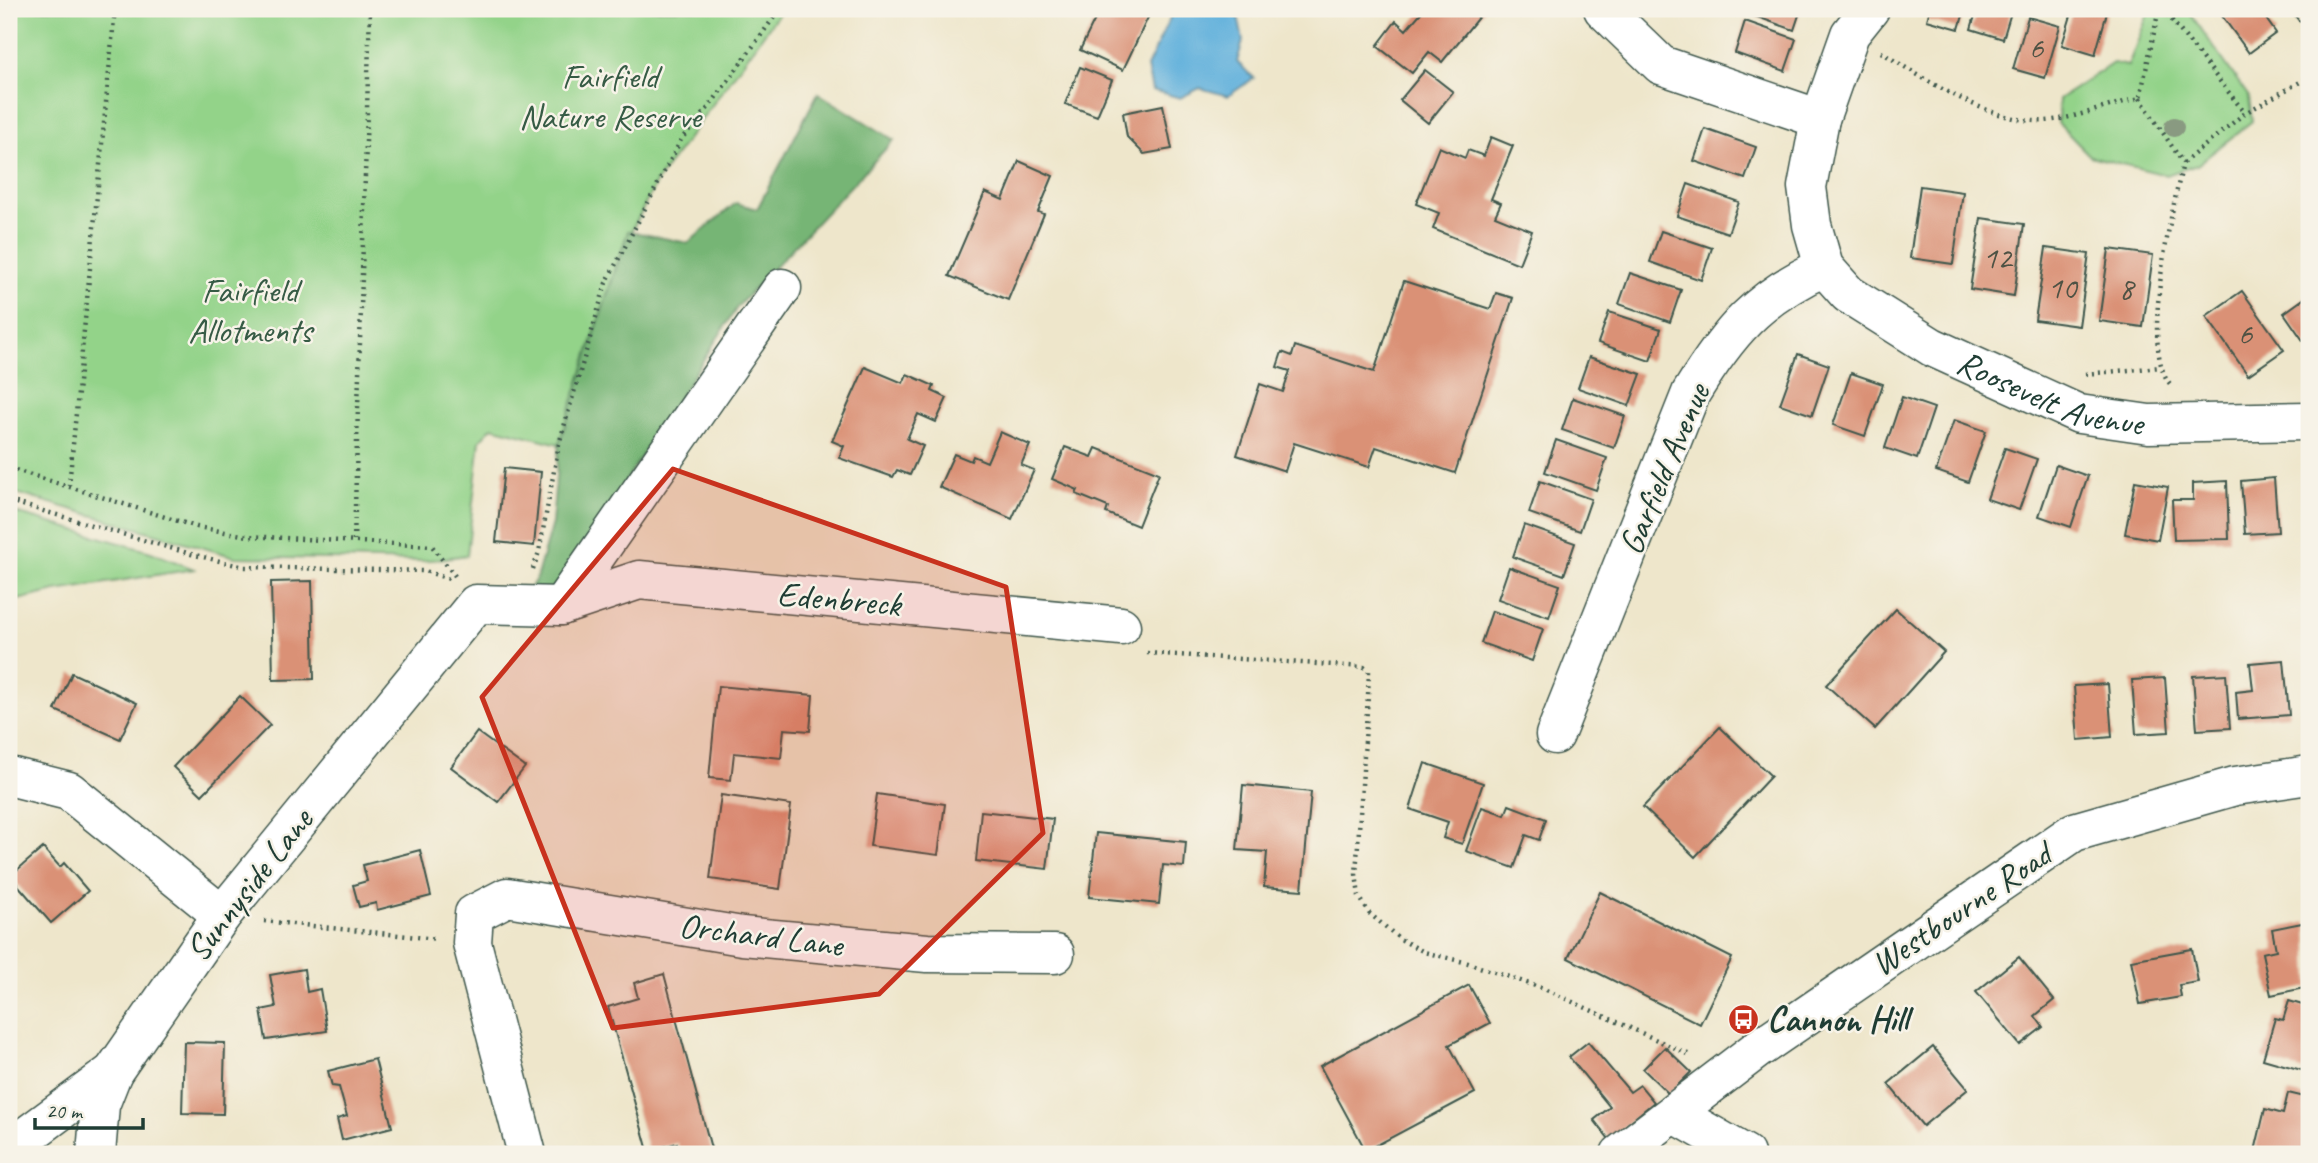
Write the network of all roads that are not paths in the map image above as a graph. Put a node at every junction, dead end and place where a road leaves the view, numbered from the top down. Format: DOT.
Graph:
graph roads {
  1 [pos="1603,9"];
  2 [pos="1860,21"];
  3 [pos="1819,119"];
  4 [pos="1824,267"];
  5 [pos="782,288"];
  6 [pos="2309,421"];
  7 [pos="468,593"];
  8 [pos="561,606"];
  9 [pos="1128,639"];
  10 [pos="1554,721"];
  11 [pos="2309,775"];
  12 [pos="9,776"];
  13 [pos="222,915"];
  14 [pos="1055,954"];
  15 [pos="113,1072"];
  16 [pos="1675,1114"];
  17 [pos="9,1149"];
  18 [pos="96,1154"];
  19 [pos="527,1154"];
  20 [pos="1620,1154"];
  21 [pos="1745,1154"];
  1 -- 3 [label="street"];
  2 -- 3 [label="street"];
  3 -- 4 [label="street"];
  4 -- 6 [label="street, Roosevelt Avenue"];
  4 -- 10 [label="street, Garfield Avenue"];
  5 -- 8 [label="street"];
  7 -- 8 [label="street, Edenbreck"];
  7 -- 13 [label="street, Sunnyside Lane"];
  8 -- 9 [label="street, Edenbreck"];
  11 -- 16 [label="street, Westbourne Road"];
  12 -- 13 [label="street"];
  13 -- 15 [label="street, Sunnyside Lane"];
  14 -- 19 [label="street, Orchard Lane"];
  15 -- 17 [label="street, Sunnyside Lane"];
  15 -- 18 [label="street"];
  16 -- 20 [label="street, Westbourne Road"];
  16 -- 21 [label="street"];
}
